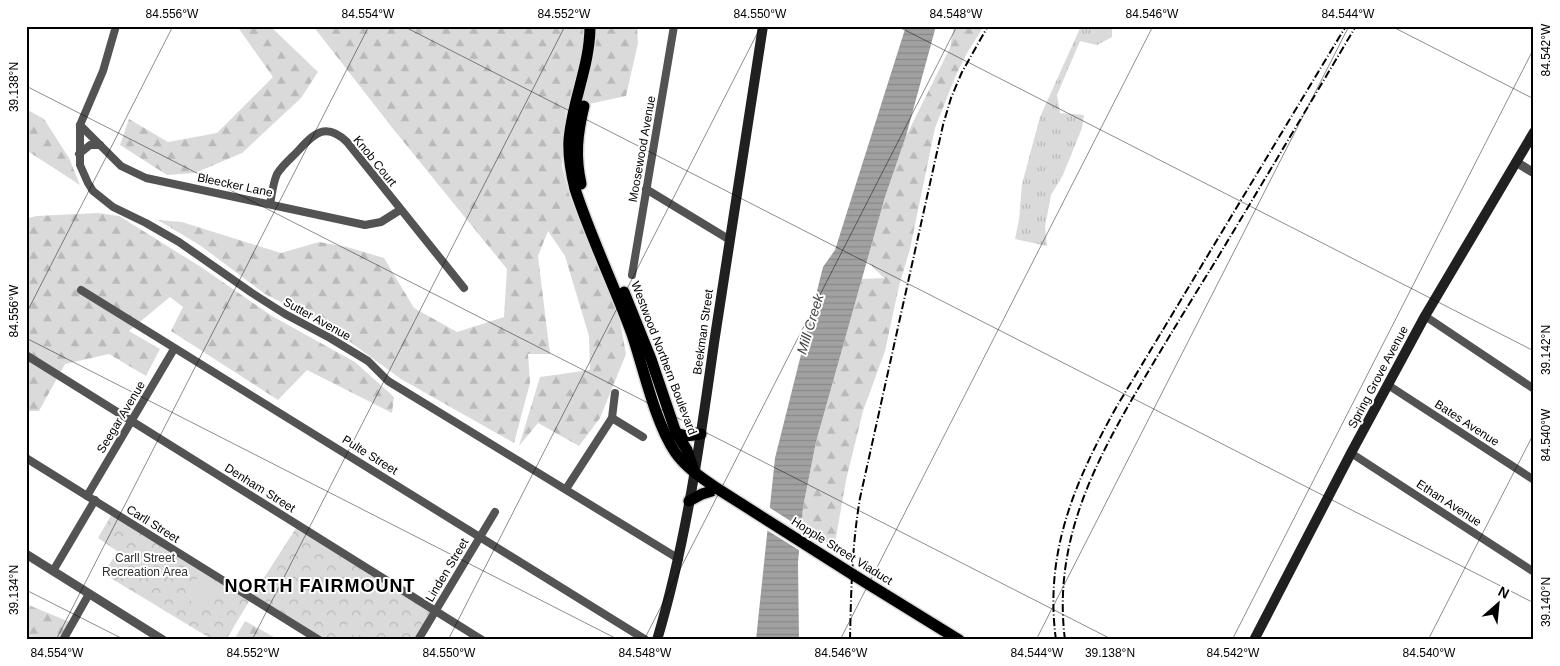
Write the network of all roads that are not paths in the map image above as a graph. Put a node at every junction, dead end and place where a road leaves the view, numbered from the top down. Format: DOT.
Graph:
graph roads {
  1 [pos="116,26"];
  2 [pos="590,26"];
  3 [pos="597,26"];
  4 [pos="674,26"];
  5 [pos="763,26"];
  6 [pos="80,125"];
  7 [pos="1534,132"];
  8 [pos="100,145"];
  9 [pos="79,154"];
  10 [pos="1516,162"];
  11 [pos="1534,173"];
  12 [pos="646,189"];
  13 [pos="270,204"];
  14 [pos="400,210"];
  15 [pos="730,240"];
  16 [pos="632,275"];
  17 [pos="464,288"];
  18 [pos="81,290"];
  19 [pos="1424,316"];
  20 [pos="174,349"];
  21 [pos="26,355"];
  22 [pos="1388,385"];
  23 [pos="1534,388"];
  24 [pos="615,393"];
  25 [pos="612,418"];
  26 [pos="131,422"];
  27 [pos="676,433"];
  28 [pos="701,434"];
  29 [pos="643,437"];
  30 [pos="1351,453"];
  31 [pos="26,458"];
  32 [pos="694,471"];
  33 [pos="1534,480"];
  34 [pos="566,489"];
  35 [pos="713,489"];
  36 [pos="91,498"];
  37 [pos="689,501"];
  38 [pos="495,512"];
  39 [pos="481,537"];
  40 [pos="26,554"];
  41 [pos="678,558"];
  42 [pos="53,572"];
  43 [pos="1534,572"];
  44 [pos="89,594"];
  45 [pos="436,611"];
  46 [pos="62,640"];
  47 [pos="163,640"];
  48 [pos="319,640"];
  49 [pos="418,640"];
  50 [pos="482,640"];
  51 [pos="646,640"];
  52 [pos="657,640"];
  53 [pos="959,640"];
  54 [pos="1254,640"];
  1 -- 6 [label="street, Sutter Avenue"];
  2 -- 32 [label="main road, Westwood Northern Boulevard"];
  3 -- 27 [label="main road, Westwood Northern Boulevard"];
  4 -- 12 [label="street, Moosewood Avenue"];
  5 -- 15 [label="main road, Beekman Street"];
  6 -- 8 [label="street, Bleecker Lane"];
  6 -- 9 [label="street, Sutter Avenue"];
  7 -- 10 [label="main road, Spring Grove Avenue"];
  8 -- 9 [label="street"];
  8 -- 13 [label="street, Bleecker Lane"];
  9 -- 34 [label="street, Sutter Avenue"];
  10 -- 11 [label="street"];
  10 -- 19 [label="main road, Spring Grove Avenue"];
  12 -- 15 [label="street"];
  12 -- 16 [label="street, Moosewood Avenue"];
  13 -- 14 [label="street, Bleecker Lane"];
  13 -- 14 [label="street, Knob Court"];
  14 -- 17 [label="street, Knob Court"];
  15 -- 28 [label="main road, Beekman Street"];
  18 -- 20 [label="street, Pulte Street"];
  19 -- 22 [label="main road, Spring Grove Avenue"];
  19 -- 23 [label="street"];
  20 -- 26 [label="street, Seegar Avenue"];
  20 -- 39 [label="street, Pulte Street"];
  21 -- 26 [label="street, Denham Street"];
  22 -- 30 [label="main road, Spring Grove Avenue"];
  22 -- 33 [label="street, Bates Avenue"];
  24 -- 25 [label="street"];
  25 -- 29 [label="street"];
  25 -- 34 [label="street"];
  26 -- 36 [label="street, Seegar Avenue"];
  26 -- 45 [label="street, Denham Street"];
  27 -- 28 [label="main road"];
  27 -- 32 [label="main road, Westwood Northern Boulevard"];
  28 -- 32 [label="main road, Beekman Street"];
  30 -- 43 [label="street, Ethan Avenue"];
  30 -- 54 [label="main road, Spring Grove Avenue"];
  31 -- 36 [label="street, Carll Street"];
  32 -- 35 [label="main road, Hopple Street Viaduct"];
  32 -- 37 [label="main road, Beekman Street"];
  34 -- 41 [label="street, Sutter Avenue"];
  35 -- 37 [label="main road"];
  35 -- 53 [label="main road, Hopple Street Viaduct, bridge"];
  36 -- 42 [label="street, Seegar Avenue"];
  36 -- 48 [label="street, Carll Street"];
  37 -- 41 [label="main road, Beekman Street"];
  38 -- 39 [label="street, Linden Street"];
  39 -- 45 [label="street, Linden Street"];
  39 -- 51 [label="street, Pulte Street"];
  40 -- 42 [label="street"];
  41 -- 52 [label="main road, Beekman Street"];
  42 -- 44 [label="street"];
  44 -- 46 [label="street"];
  44 -- 47 [label="street"];
  45 -- 49 [label="street, Linden Street"];
  45 -- 50 [label="street, Denham Street"];
}
